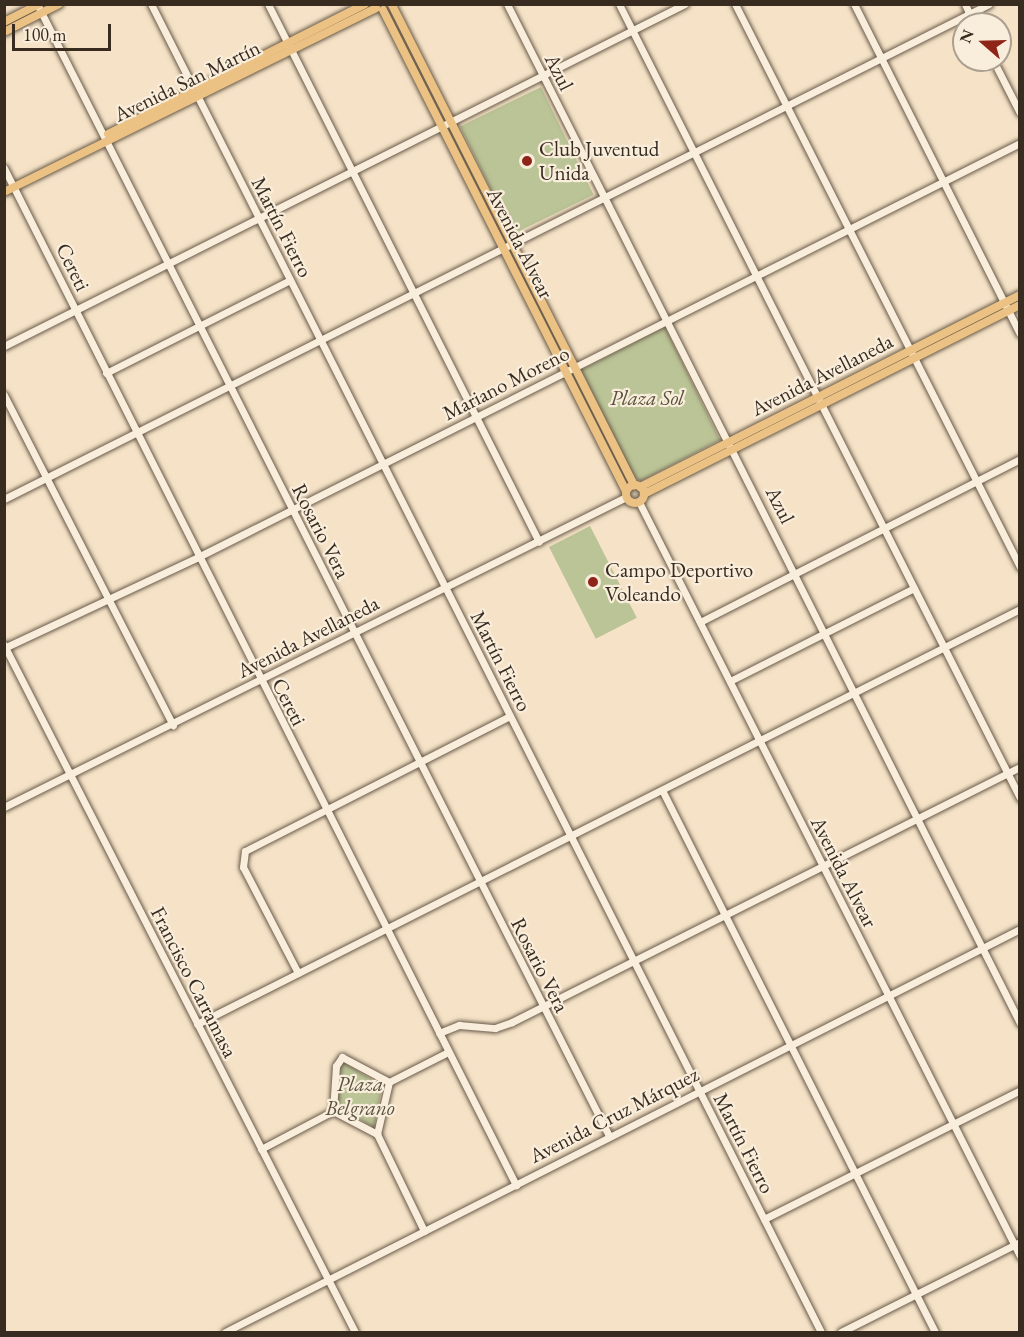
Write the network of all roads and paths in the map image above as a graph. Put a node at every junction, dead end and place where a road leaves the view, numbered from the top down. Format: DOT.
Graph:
graph roads {
  1 [pos="59,4"];
  2 [pos="151,4"];
  3 [pos="268,4"];
  4 [pos="365,4"];
  5 [pos="507,4"];
  6 [pos="619,4"];
  7 [pos="685,4"];
  8 [pos="735,4"];
  9 [pos="854,4"];
  10 [pos="989,4"];
  11 [pos="392,5"];
  12 [pos="39,7"];
  13 [pos="378,7"];
  14 [pos="974,12"];
  15 [pos="4,22"];
  16 [pos="952,23"];
  17 [pos="633,31"];
  18 [pos="4,32"];
  19 [pos="289,47"];
  20 [pos="881,59"];
  21 [pos="999,72"];
  22 [pos="543,77"];
  23 [pos="196,93"];
  24 [pos="787,106"];
  25 [pos="1020,113"];
  26 [pos="451,123"];
  27 [pos="442,127"];
  28 [pos="105,139"];
  29 [pos="1020,143"];
  30 [pos="694,153"];
  31 [pos="4,168"];
  32 [pos="353,172"];
  33 [pos="943,182"];
  34 [pos="10,185"];
  35 [pos="4,192"];
  36 [pos="605,197"];
  37 [pos="259,219"];
  38 [pos="849,229"];
  39 [pos="512,244"];
  40 [pos="503,249"];
  41 [pos="169,265"];
  42 [pos="756,276"];
  43 [pos="290,280"];
  44 [pos="414,293"];
  45 [pos="1020,295"];
  46 [pos="1020,305"];
  47 [pos="1006,307"];
  48 [pos="76,311"];
  49 [pos="668,320"];
  50 [pos="200,327"];
  51 [pos="1020,334"];
  52 [pos="320,340"];
  53 [pos="4,346"];
  54 [pos="912,354"];
  55 [pos="574,368"];
  56 [pos="565,372"];
  57 [pos="106,373"];
  58 [pos="230,386"];
  59 [pos="4,395"];
  60 [pos="820,401"];
  61 [pos="476,417"];
  62 [pos="136,433"];
  63 [pos="731,446"];
  64 [pos="1020,459"];
  65 [pos="383,464"];
  66 [pos="47,478"];
  67 [pos="976,482"];
  68 [pos="635,493"];
  69 [pos="4,499"];
  70 [pos="292,510"];
  71 [pos="884,529"];
  72 [pos="539,542"];
  73 [pos="198,557"];
  74 [pos="1020,567"];
  75 [pos="796,573"];
  76 [pos="445,588"];
  77 [pos="914,588"];
  78 [pos="108,599"];
  79 [pos="1020,609"];
  80 [pos="700,622"];
  81 [pos="354,633"];
  82 [pos="825,633"];
  83 [pos="5,647"];
  84 [pos="944,647"];
  85 [pos="260,681"];
  86 [pos="730,681"];
  87 [pos="855,693"];
  88 [pos="510,716"];
  89 [pos="172,725"];
  90 [pos="759,741"];
  91 [pos="419,762"];
  92 [pos="1020,767"];
  93 [pos="72,773"];
  94 [pos="1007,773"];
  95 [pos="662,790"];
  96 [pos="1020,798"];
  97 [pos="4,807"];
  98 [pos="326,809"];
  99 [pos="916,817"];
  100 [pos="571,836"];
  101 [pos="820,865"];
  102 [pos="480,883"];
  103 [pos="725,914"];
  104 [pos="387,929"];
  105 [pos="1020,929"];
  106 [pos="981,948"];
  107 [pos="633,959"];
  108 [pos="298,973"];
  109 [pos="886,995"];
  110 [pos="543,1006"];
  111 [pos="1020,1023"];
  112 [pos="197,1024"];
  113 [pos="440,1033"];
  114 [pos="792,1044"];
  115 [pos="448,1052"];
  116 [pos="389,1082"];
  117 [pos="699,1090"];
  118 [pos="1020,1090"];
  119 [pos="333,1112"];
  120 [pos="952,1124"];
  121 [pos="376,1134"];
  122 [pos="609,1136"];
  123 [pos="261,1149"];
  124 [pos="856,1173"];
  125 [pos="516,1185"];
  126 [pos="764,1219"];
  127 [pos="424,1231"];
  128 [pos="1017,1243"];
  129 [pos="1020,1256"];
  130 [pos="329,1280"];
  131 [pos="916,1294"];
  132 [pos="225,1332"];
  133 [pos="355,1332"];
  134 [pos="822,1332"];
  135 [pos="841,1332"];
  136 [pos="935,1332"];
  1 -- 12 [label="main road"];
  2 -- 23 [label="street, Martín Fierro"];
  3 -- 19 [label="street"];
  4 -- 19 [label="main road, Avenida San Martín"];
  5 -- 22 [label="street, Azul"];
  6 -- 17 [label="street"];
  7 -- 17 [label="street"];
  8 -- 24 [label="street"];
  9 -- 20 [label="street"];
  10 -- 14 [label="street"];
  11 -- 13 [label="main road, Avenida San Martín"];
  11 -- 26 [label="main road, Avenida Alvear"];
  12 -- 15 [label="main road"];
  12 -- 18 [label="main road"];
  12 -- 28 [label="street, Rosario Vera"];
  13 -- 19 [label="main road, Avenida San Martín"];
  13 -- 27 [label="main road, Avenida Alvear"];
  16 -- 20 [label="street"];
  17 -- 22 [label="street"];
  17 -- 30 [label="street"];
  19 -- 23 [label="main road, Avenida San Martín"];
  19 -- 32 [label="street"];
  20 -- 24 [label="street"];
  20 -- 33 [label="street"];
  21 -- 25 [label="street"];
  22 -- 26 [label="street"];
  22 -- 36 [label="street, Azul"];
  23 -- 28 [label="main road, Avenida San Martín"];
  23 -- 37 [label="street, Martín Fierro"];
  24 -- 30 [label="street"];
  24 -- 38 [label="street"];
  26 -- 27 [label="street"];
  26 -- 39 [label="main road, Avenida Alvear"];
  27 -- 32 [label="street"];
  27 -- 40 [label="main road, Avenida Alvear"];
  28 -- 34 [label="main road, Avenida San Martín"];
  28 -- 41 [label="street, Rosario Vera"];
  29 -- 33 [label="street, Mariano Moreno"];
  30 -- 36 [label="street"];
  30 -- 42 [label="street"];
  31 -- 34 [label="street, Cereti"];
  32 -- 37 [label="street"];
  32 -- 44 [label="street"];
  33 -- 38 [label="street, Mariano Moreno"];
  33 -- 47 [label="street"];
  34 -- 35 [label="main road, Avenida San Martín"];
  34 -- 48 [label="street, Cereti"];
  36 -- 39 [label="street"];
  36 -- 49 [label="street, Azul"];
  37 -- 41 [label="street"];
  37 -- 43 [label="street, Martín Fierro"];
  38 -- 42 [label="street, Mariano Moreno"];
  38 -- 54 [label="street"];
  39 -- 40 [label="street"];
  39 -- 55 [label="main road, Avenida Alvear"];
  40 -- 44 [label="street"];
  40 -- 56 [label="main road, Avenida Alvear"];
  41 -- 48 [label="street"];
  41 -- 50 [label="street, Rosario Vera"];
  42 -- 49 [label="street, Mariano Moreno"];
  42 -- 60 [label="street"];
  43 -- 50 [label="street"];
  43 -- 52 [label="street, Martín Fierro"];
  44 -- 52 [label="street"];
  44 -- 61 [label="street"];
  45 -- 47 [label="main road, Avenida Avellaneda"];
  46 -- 47 [label="main road, Avenida Avellaneda"];
  47 -- 51 [label="street"];
  47 -- 54 [label="main road, Avenida Avellaneda"];
  48 -- 53 [label="street"];
  48 -- 57 [label="street, Cereti"];
  49 -- 55 [label="street, Mariano Moreno"];
  49 -- 63 [label="street, Azul"];
  50 -- 57 [label="street"];
  50 -- 58 [label="street, Rosario Vera"];
  52 -- 58 [label="street"];
  52 -- 65 [label="street, Martín Fierro"];
  54 -- 60 [label="main road, Avenida Avellaneda"];
  54 -- 67 [label="street"];
  55 -- 56 [label="street, Mariano Moreno"];
  55 -- 68 [label="main road, Avenida Alvear"];
  56 -- 61 [label="street, Mariano Moreno"];
  56 -- 68 [label="main road, Avenida Alvear"];
  57 -- 62 [label="street, Cereti"];
  58 -- 62 [label="street"];
  58 -- 70 [label="street, Rosario Vera"];
  59 -- 66 [label="street"];
  60 -- 63 [label="main road, Avenida Avellaneda"];
  60 -- 71 [label="street"];
  61 -- 65 [label="street, Mariano Moreno"];
  61 -- 72 [label="street"];
  62 -- 66 [label="street"];
  62 -- 73 [label="street, Cereti"];
  63 -- 68 [label="main road, Avenida Avellaneda"];
  63 -- 75 [label="street, Azul"];
  64 -- 67 [label="street"];
  65 -- 70 [label="street, Mariano Moreno"];
  65 -- 76 [label="street, Martín Fierro"];
  66 -- 69 [label="street"];
  66 -- 78 [label="street"];
  67 -- 71 [label="street"];
  67 -- 74 [label="street"];
  68 -- 72 [label="street, Avenida Avellaneda"];
  68 -- 80 [label="street, Avenida Alvear"];
  70 -- 73 [label="street, Mariano Moreno"];
  70 -- 81 [label="street, Rosario Vera"];
  71 -- 75 [label="street"];
  71 -- 77 [label="street"];
  72 -- 76 [label="street, Avenida Avellaneda"];
  73 -- 78 [label="street, Mariano Moreno"];
  73 -- 85 [label="street, Cereti"];
  75 -- 80 [label="street"];
  75 -- 82 [label="street, Azul"];
  76 -- 81 [label="street, Avenida Avellaneda"];
  76 -- 88 [label="street, Martín Fierro"];
  77 -- 82 [label="street"];
  77 -- 84 [label="street"];
  78 -- 83 [label="street, Mariano Moreno"];
  78 -- 89 [label="street"];
  79 -- 84 [label="street"];
  80 -- 86 [label="street, Avenida Alvear"];
  81 -- 85 [label="street, Avenida Avellaneda"];
  81 -- 91 [label="street, Rosario Vera"];
  82 -- 86 [label="street"];
  82 -- 87 [label="street, Azul"];
  83 -- 93 [label="street, Francisco Carramasa"];
  84 -- 87 [label="street"];
  84 -- 94 [label="street"];
  85 -- 89 [label="street, Avenida Avellaneda"];
  85 -- 98 [label="street, Cereti"];
  86 -- 90 [label="street, Avenida Alvear"];
  87 -- 90 [label="street"];
  87 -- 99 [label="street, Azul"];
  88 -- 91 [label="street"];
  88 -- 100 [label="street, Martín Fierro"];
  89 -- 93 [label="street, Avenida Avellaneda"];
  90 -- 95 [label="street"];
  90 -- 101 [label="street, Avenida Alvear"];
  91 -- 98 [label="street"];
  91 -- 102 [label="street, Rosario Vera"];
  92 -- 94 [label="street"];
  93 -- 97 [label="street, Avenida Avellaneda"];
  93 -- 112 [label="street, Francisco Carramasa"];
  94 -- 96 [label="street"];
  94 -- 99 [label="street"];
  95 -- 100 [label="street"];
  95 -- 103 [label="street"];
  98 -- 104 [label="street, Cereti"];
  98 -- 108 [label="street"];
  99 -- 101 [label="street"];
  99 -- 106 [label="street, Azul"];
  100 -- 102 [label="street"];
  100 -- 107 [label="street, Martín Fierro"];
  101 -- 103 [label="street"];
  101 -- 109 [label="street, Avenida Alvear"];
  102 -- 104 [label="street"];
  102 -- 110 [label="street, Rosario Vera"];
  103 -- 107 [label="street"];
  103 -- 114 [label="street"];
  104 -- 108 [label="street"];
  104 -- 113 [label="street, Cereti"];
  105 -- 106 [label="street, Avenida Cruz Márquez"];
  106 -- 109 [label="street, Avenida Cruz Márquez"];
  106 -- 111 [label="street, Azul"];
  107 -- 110 [label="street"];
  107 -- 117 [label="street, Martín Fierro"];
  108 -- 112 [label="street"];
  109 -- 114 [label="street, Avenida Cruz Márquez"];
  109 -- 120 [label="street, Avenida Alvear"];
  110 -- 113 [label="street"];
  110 -- 122 [label="street, Rosario Vera"];
  112 -- 123 [label="street, Francisco Carramasa"];
  113 -- 115 [label="street, Cereti"];
  114 -- 117 [label="street, Avenida Cruz Márquez"];
  114 -- 124 [label="street"];
  115 -- 116 [label="street"];
  115 -- 125 [label="street, Cereti"];
  116 -- 119 [label="street"];
  116 -- 121 [label="street"];
  117 -- 122 [label="street, Avenida Cruz Márquez"];
  117 -- 126 [label="street, Martín Fierro"];
  118 -- 120 [label="street"];
  119 -- 121 [label="street"];
  119 -- 123 [label="street"];
  120 -- 124 [label="street"];
  120 -- 128 [label="street, Avenida Alvear"];
  121 -- 127 [label="street"];
  122 -- 125 [label="street, Avenida Cruz Márquez"];
  123 -- 130 [label="street, Francisco Carramasa"];
  124 -- 126 [label="street"];
  124 -- 131 [label="street"];
  125 -- 127 [label="street, Avenida Cruz Márquez"];
  126 -- 134 [label="street, Martín Fierro"];
  127 -- 130 [label="street, Avenida Cruz Márquez"];
  128 -- 129 [label="street, Avenida Alvear"];
  128 -- 131 [label="street"];
  130 -- 132 [label="street, Avenida Cruz Márquez"];
  130 -- 133 [label="street, Francisco Carramasa"];
  131 -- 135 [label="street"];
  131 -- 136 [label="street"];
}
